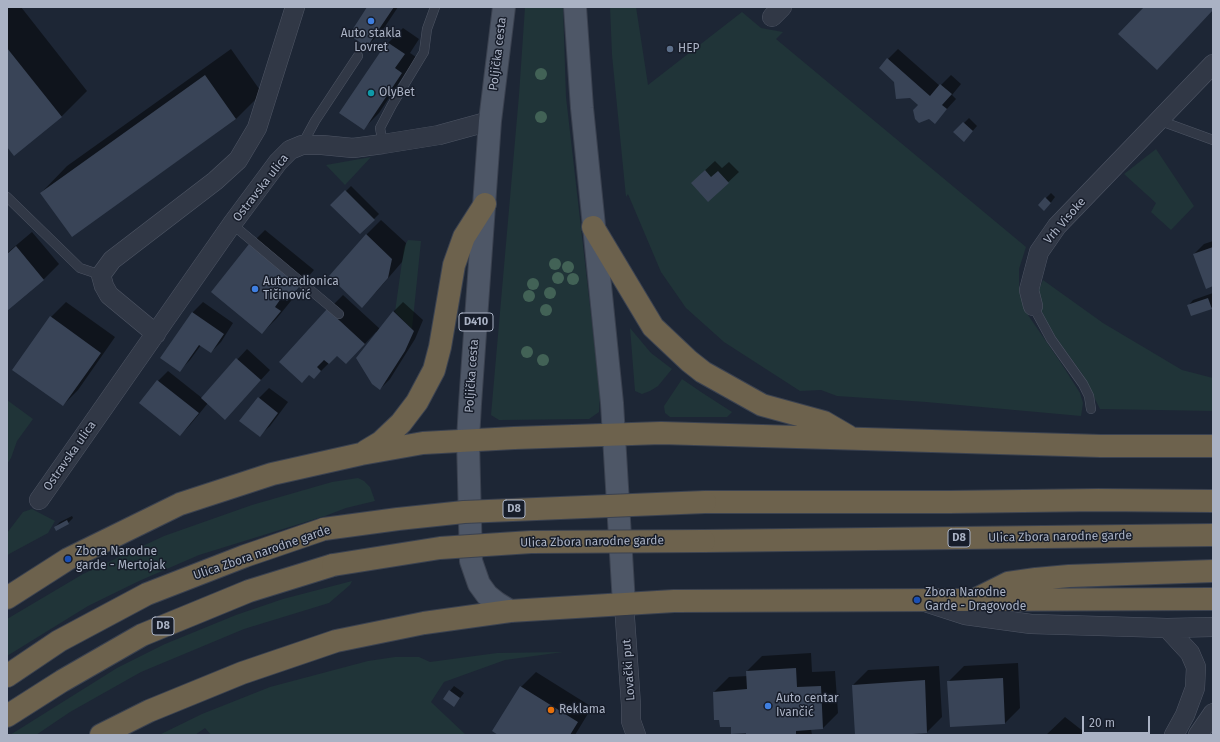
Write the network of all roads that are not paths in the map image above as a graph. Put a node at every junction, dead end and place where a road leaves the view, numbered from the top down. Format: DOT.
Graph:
graph roads {
  1 [pos="295,7"];
  2 [pos="435,7"];
  3 [pos="504,7"];
  4 [pos="575,7"];
  5 [pos="358,56"];
  6 [pos="1213,64"];
  7 [pos="1158,120"];
  8 [pos="490,121"];
  9 [pos="1213,140"];
  10 [pos="383,144"];
  11 [pos="302,145"];
  12 [pos="7,197"];
  13 [pos="485,204"];
  14 [pos="232,224"];
  15 [pos="594,227"];
  16 [pos="101,275"];
  17 [pos="1033,306"];
  18 [pos="339,314"];
  19 [pos="156,334"];
  20 [pos="1091,409"];
  21 [pos="615,434"];
  22 [pos="851,438"];
  23 [pos="468,440"];
  24 [pos="1213,446"];
  25 [pos="361,454"];
  26 [pos="39,500"];
  27 [pos="1213,501"];
  28 [pos="1213,535"];
  29 [pos="1213,571"];
  30 [pos="7,598"];
  31 [pos="1213,599"];
  32 [pos="917,600"];
  33 [pos="973,600"];
  34 [pos="624,604"];
  35 [pos="510,611"];
  36 [pos="1213,627"];
  37 [pos="1167,628"];
  38 [pos="7,676"];
  39 [pos="1213,713"];
  40 [pos="7,716"];
  41 [pos="101,735"];
  42 [pos="636,735"];
  43 [pos="1174,735"];
  44 [pos="1198,735"];
  1 -- 16 [label="street"];
  2 -- 10 [label="lane"];
  3 -- 8 [label="main road, Poljička cesta / D410"];
  4 -- 15 [label="main road"];
  5 -- 11 [label="lane"];
  6 -- 7 [label="street, Vrh Visoke"];
  7 -- 9 [label="lane"];
  7 -- 17 [label="street, Vrh Visoke"];
  8 -- 10 [label="street"];
  8 -- 13 [label="main road, Poljička cesta / D410"];
  10 -- 11 [label="street"];
  11 -- 14 [label="street, Ostravska ulica"];
  12 -- 16 [label="lane"];
  13 -- 23 [label="main road, Poljička cesta / D410"];
  13 -- 25 [label="highway"];
  14 -- 18 [label="lane"];
  14 -- 19 [label="street, Ostravska ulica"];
  15 -- 21 [label="main road"];
  15 -- 22 [label="highway"];
  16 -- 19 [label="street"];
  17 -- 20 [label="lane, Vrh Visoke"];
  19 -- 26 [label="street, Ostravska ulica"];
  21 -- 22 [label="highway"];
  21 -- 23 [label="highway"];
  21 -- 34 [label="main road"];
  22 -- 24 [label="highway"];
  23 -- 25 [label="highway"];
  23 -- 35 [label="main road, Poljička cesta / D410"];
  25 -- 30 [label="highway"];
  27 -- 38 [label="highway, Ulica Zbora narodne garde / D8, bridge"];
  28 -- 40 [label="highway, Ulica Zbora narodne garde / D8, bridge"];
  29 -- 33 [label="highway"];
  31 -- 33 [label="highway"];
  32 -- 33 [label="highway"];
  32 -- 34 [label="highway"];
  32 -- 37 [label="street"];
  34 -- 35 [label="highway"];
  34 -- 42 [label="street, Lovački put"];
  35 -- 41 [label="highway"];
  36 -- 37 [label="street"];
  37 -- 43 [label="street"];
  39 -- 44 [label="street"];
}
